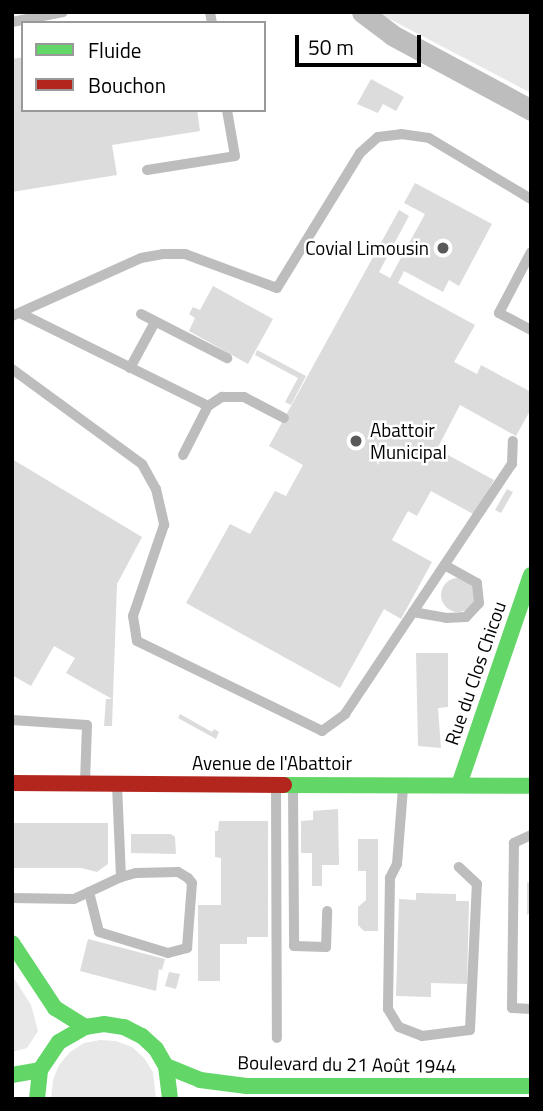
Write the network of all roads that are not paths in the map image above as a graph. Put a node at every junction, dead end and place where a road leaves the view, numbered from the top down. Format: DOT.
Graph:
graph roads {
  1 [pos="63,12"];
  2 [pos="362,12"];
  3 [pos="12,22"];
  4 [pos="531,110"];
  5 [pos="227,112"];
  6 [pos="147,170"];
  7 [pos="531,199"];
  8 [pos="531,252"];
  9 [pos="16,314"];
  10 [pos="141,314"];
  11 [pos="155,322"];
  12 [pos="531,330"];
  13 [pos="227,358"];
  14 [pos="130,368"];
  15 [pos="12,369"];
  16 [pos="208,406"];
  17 [pos="284,418"];
  18 [pos="513,440"];
  19 [pos="183,455"];
  20 [pos="445,565"];
  21 [pos="531,575"];
  22 [pos="413,612"];
  23 [pos="12,720"];
  24 [pos="12,783"];
  25 [pos="85,784"];
  26 [pos="117,784"];
  27 [pos="285,784"];
  28 [pos="403,785"];
  29 [pos="459,785"];
  30 [pos="531,786"];
  31 [pos="531,835"];
  32 [pos="459,867"];
  33 [pos="121,877"];
  34 [pos="89,892"];
  35 [pos="12,898"];
  36 [pos="327,911"];
  37 [pos="12,943"];
  38 [pos="55,1008"];
  39 [pos="531,1009"];
  40 [pos="85,1027"];
  41 [pos="276,1038"];
  42 [pos="59,1042"];
  43 [pos="166,1066"];
  44 [pos="40,1070"];
  45 [pos="12,1075"];
  46 [pos="531,1086"];
  47 [pos="37,1099"];
  48 [pos="170,1099"];
  1 -- 3 [label="lane"];
  2 -- 4 [label="street"];
  5 -- 6 [label="lane"];
  7 -- 9 [label="lane"];
  8 -- 12 [label="lane"];
  9 -- 14 [label="lane"];
  10 -- 11 [label="lane"];
  11 -- 13 [label="lane"];
  11 -- 14 [label="lane"];
  14 -- 16 [label="lane"];
  15 -- 22 [label="lane"];
  16 -- 17 [label="lane"];
  16 -- 19 [label="lane"];
  18 -- 20 [label="lane"];
  20 -- 22 [label="lane"];
  20 -- 22 [label="lane"];
  21 -- 29 [label="street, Rue du Clos Chicou"];
  23 -- 25 [label="lane"];
  24 -- 25 [label="street, Avenue de l'Abattoir"];
  25 -- 26 [label="street, Avenue de l'Abattoir"];
  26 -- 27 [label="street, Avenue de l'Abattoir"];
  26 -- 33 [label="lane"];
  27 -- 28 [label="street, Avenue de l'Abattoir"];
  27 -- 36 [label="lane"];
  27 -- 41 [label="lane"];
  28 -- 29 [label="street, Avenue de l'Abattoir"];
  28 -- 32 [label="lane"];
  29 -- 30 [label="street, Avenue de l'Abattoir"];
  31 -- 39 [label="lane"];
  33 -- 34 [label="lane"];
  33 -- 34 [label="lane"];
  34 -- 35 [label="lane"];
  37 -- 38 [label="street"];
  38 -- 40 [label="street"];
  38 -- 42 [label="street"];
  40 -- 42 [label="street"];
  40 -- 43 [label="street"];
  42 -- 44 [label="street"];
  43 -- 46 [label="street, Boulevard du 21 Août 1944"];
  43 -- 48 [label="street"];
  44 -- 45 [label="street"];
  44 -- 47 [label="street"];
}
